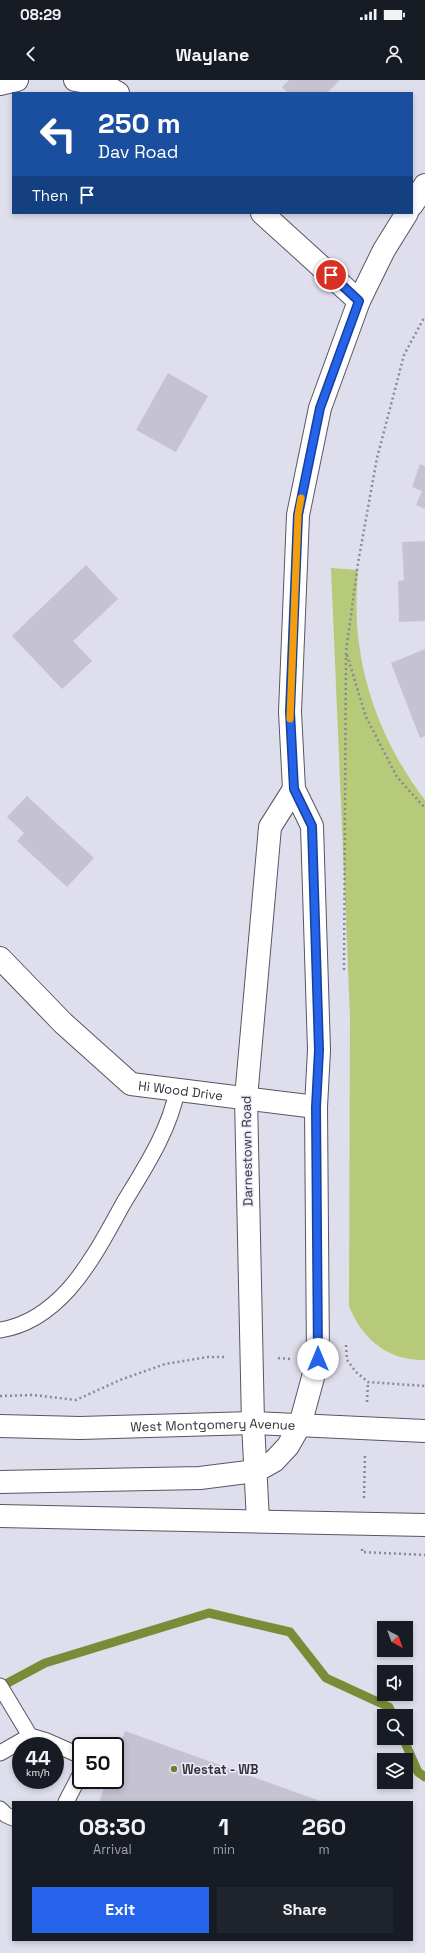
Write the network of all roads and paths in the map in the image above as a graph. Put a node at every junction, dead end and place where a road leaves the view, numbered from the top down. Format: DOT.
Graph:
graph roads {
  1 [pos="17,80"];
  2 [pos="75,80"];
  3 [pos="0,84"];
  4 [pos="116,92"];
  5 [pos="425,185"];
  6 [pos="413,204"];
  7 [pos="263,214"];
  8 [pos="406,214"];
  9 [pos="359,301"];
  10 [pos="425,316"];
  11 [pos="346,652"];
  12 [pos="294,789"];
  13 [pos="425,808"];
  14 [pos="0,958"];
  15 [pos="344,977"];
  16 [pos="177,1090"];
  17 [pos="246,1098"];
  18 [pos="316,1107"];
  19 [pos="0,1330"];
  20 [pos="345,1340"];
  21 [pos="221,1357"];
  22 [pos="272,1358"];
  23 [pos="292,1359"];
  24 [pos="425,1386"];
  25 [pos="0,1396"];
  26 [pos="252,1422"];
  27 [pos="300,1425"];
  28 [pos="0,1426"];
  29 [pos="425,1431"];
  30 [pos="365,1457"];
  31 [pos="256,1471"];
  32 [pos="0,1482"];
  33 [pos="364,1496"];
  34 [pos="0,1516"];
  35 [pos="258,1521"];
  36 [pos="425,1525"];
  37 [pos="362,1552"];
  38 [pos="425,1555"];
  39 [pos="0,1686"];
  40 [pos="30,1736"];
  41 [pos="72,1752"];
  42 [pos="0,1753"];
  43 [pos="73,1789"];
  44 [pos="67,1801"];
  45 [pos="0,1809"];
  46 [pos="12,1818"];
  1 -- 3 [label="main road"];
  2 -- 4 [label="main road"];
  5 -- 6 [label="main road"];
  7 -- 9 [label="main road"];
  8 -- 9 [label="main road"];
  9 -- 12 [label="main road"];
  10 -- 11 [label="path"];
  11 -- 13 [label="path"];
  11 -- 15 [label="path"];
  12 -- 17 [label="main road, Darnestown Road"];
  12 -- 18 [label="main road"];
  14 -- 16 [label="main road, Hi Wood Drive"];
  16 -- 17 [label="main road, Hi Wood Drive"];
  16 -- 19 [label="lane"];
  17 -- 18 [label="main road, Hi Wood Drive"];
  17 -- 26 [label="main road, Darnestown Road"];
  18 -- 27 [label="main road"];
  20 -- 24 [label="path"];
  21 -- 25 [label="path"];
  22 -- 23 [label="path"];
  26 -- 27 [label="main road, West Montgomery Avenue"];
  26 -- 28 [label="main road, West Montgomery Avenue"];
  26 -- 31 [label="main road, Darnestown Road"];
  27 -- 29 [label="main road, West Montgomery Avenue"];
  27 -- 31 [label="main road"];
  30 -- 33 [label="path"];
  31 -- 32 [label="main road"];
  31 -- 35 [label="main road, Darnestown Road"];
  34 -- 35 [label="main road"];
  35 -- 36 [label="main road"];
  37 -- 38 [label="path"];
  39 -- 40 [label="lane"];
  40 -- 41 [label="lane"];
  40 -- 42 [label="lane"];
  43 -- 44 [label="lane"];
  45 -- 46 [label="lane"];
}
